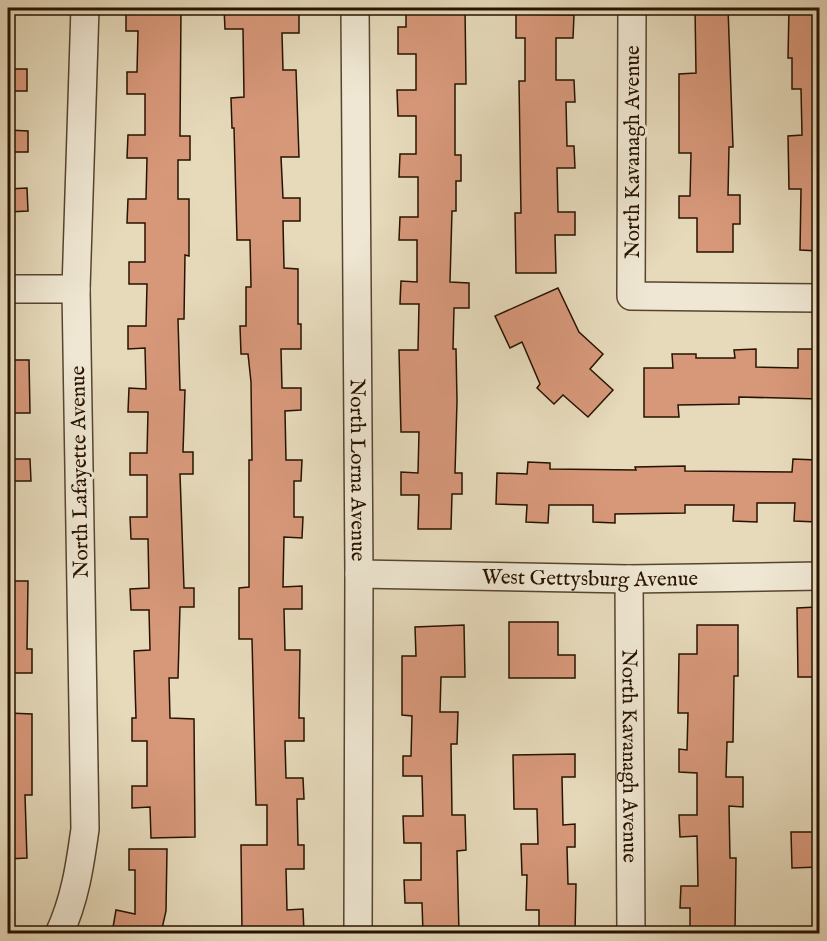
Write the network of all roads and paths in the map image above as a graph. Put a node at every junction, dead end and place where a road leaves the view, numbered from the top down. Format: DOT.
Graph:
graph roads {
  1 [pos="85,8"];
  2 [pos="355,8"];
  3 [pos="632,8"];
  4 [pos="8,289"];
  5 [pos="76,289"];
  6 [pos="819,298"];
  7 [pos="359,574"];
  8 [pos="819,576"];
  9 [pos="629,579"];
  10 [pos="59,933"];
  11 [pos="358,933"];
  12 [pos="631,933"];
  1 -- 5 [label="street, North Lafayette Avenue"];
  2 -- 7 [label="street, North Lorna Avenue"];
  3 -- 6 [label="street, North Kavanagh Avenue"];
  4 -- 5 [label="street"];
  5 -- 10 [label="street, North Lafayette Avenue"];
  7 -- 9 [label="street, West Gettysburg Avenue"];
  7 -- 11 [label="street, North Lorna Avenue"];
  8 -- 9 [label="street, West Gettysburg Avenue"];
  9 -- 12 [label="street, North Kavanagh Avenue"];
}
